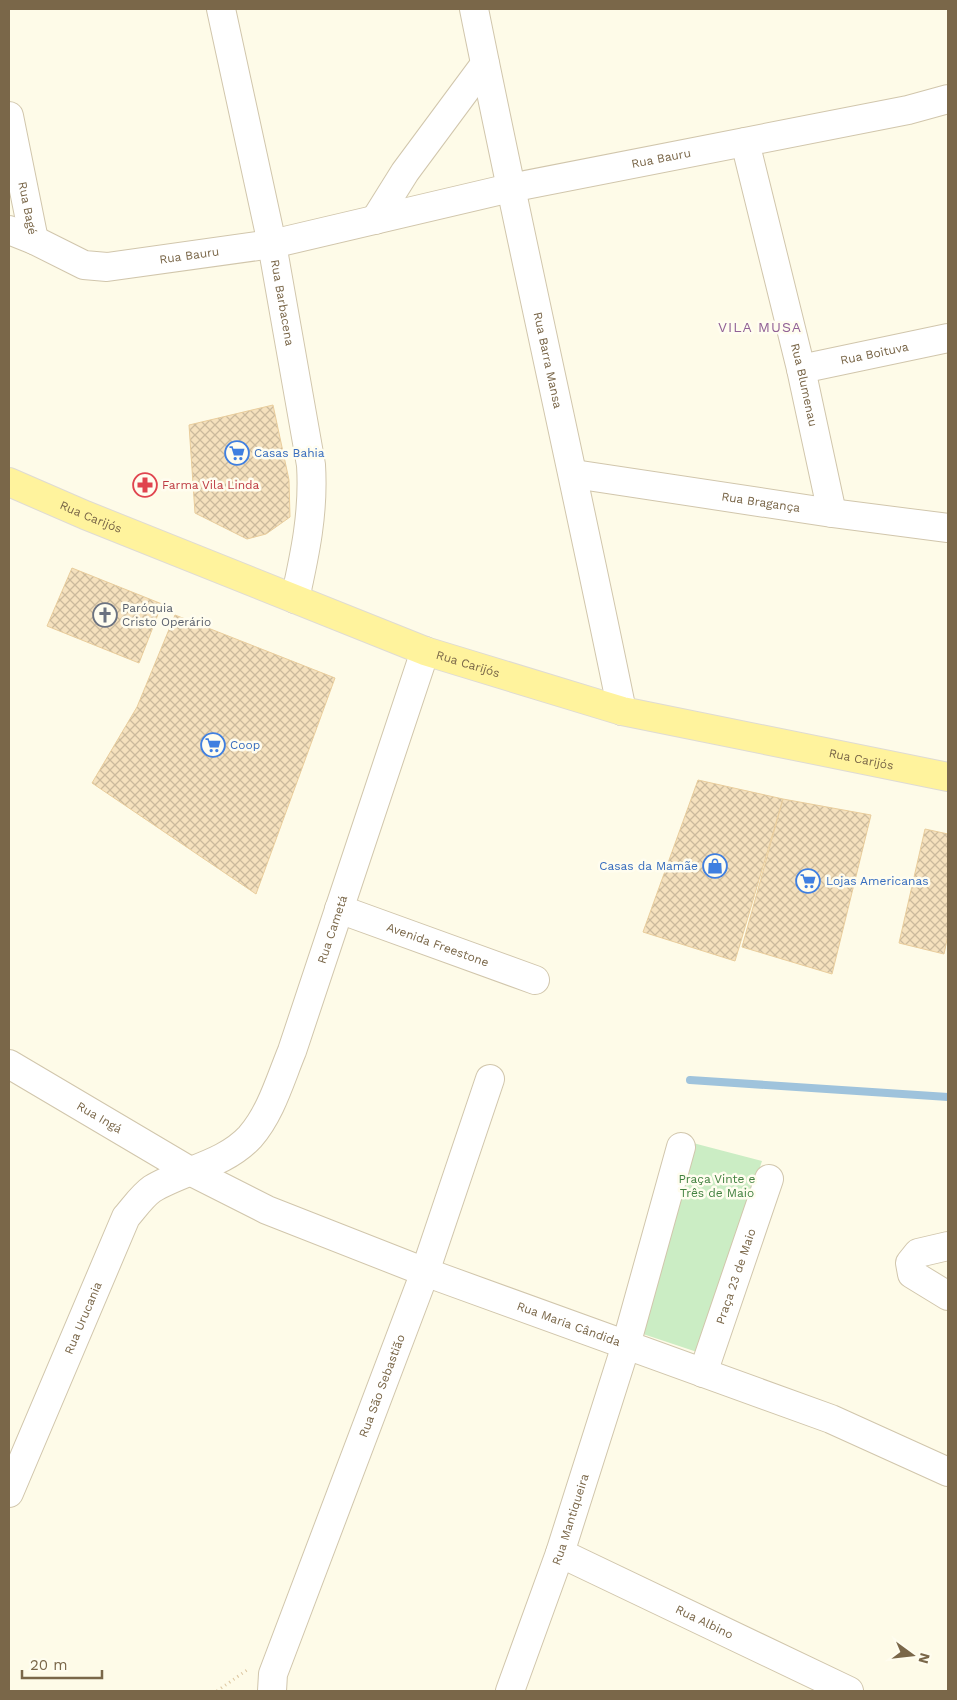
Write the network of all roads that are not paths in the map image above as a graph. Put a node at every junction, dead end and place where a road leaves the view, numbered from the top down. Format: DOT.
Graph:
graph roads {
  1 [pos="221,9"];
  2 [pos="474,9"];
  3 [pos="485,64"];
  4 [pos="948,100"];
  5 [pos="9,116"];
  6 [pos="745,142"];
  7 [pos="510,188"];
  8 [pos="375,220"];
  9 [pos="9,230"];
  10 [pos="34,240"];
  11 [pos="272,244"];
  12 [pos="948,338"];
  13 [pos="801,369"];
  14 [pos="574,474"];
  15 [pos="9,482"];
  16 [pos="832,513"];
  17 [pos="948,528"];
  18 [pos="294,599"];
  19 [pos="425,651"];
  20 [pos="622,711"];
  21 [pos="948,777"];
  22 [pos="339,909"];
  23 [pos="535,980"];
  24 [pos="9,1064"];
  25 [pos="490,1078"];
  26 [pos="682,1147"];
  27 [pos="190,1171"];
  28 [pos="769,1179"];
  29 [pos="948,1246"];
  30 [pos="425,1272"];
  31 [pos="948,1296"];
  32 [pos="626,1344"];
  33 [pos="704,1373"];
  34 [pos="948,1472"];
  35 [pos="9,1493"];
  36 [pos="560,1553"];
  37 [pos="272,1691"];
  38 [pos="510,1691"];
  39 [pos="850,1691"];
  1 -- 11 [label="street, Rua Barbacena"];
  2 -- 3 [label="street, Rua Barra Mansa"];
  3 -- 7 [label="street, Rua Barra Mansa"];
  3 -- 8 [label="street"];
  4 -- 6 [label="street, Rua Bauru"];
  5 -- 10 [label="street, Rua Bagé"];
  6 -- 7 [label="street, Rua Bauru"];
  6 -- 13 [label="street, Rua Blumenau"];
  7 -- 8 [label="street, Rua Bauru"];
  7 -- 14 [label="street, Rua Barra Mansa"];
  8 -- 11 [label="street, Rua Bauru"];
  9 -- 10 [label="street, Rua Bauru"];
  10 -- 11 [label="street, Rua Bauru"];
  11 -- 18 [label="street, Rua Barbacena"];
  12 -- 13 [label="street, Rua Boituva"];
  13 -- 16 [label="street, Rua Blumenau"];
  14 -- 16 [label="street, Rua Bragança"];
  14 -- 20 [label="street, Rua Barra Mansa"];
  15 -- 18 [label="main road, Rua Carijós"];
  16 -- 17 [label="street, Rua Bragança"];
  18 -- 19 [label="main road, Rua Carijós"];
  19 -- 20 [label="main road, Rua Carijós"];
  19 -- 22 [label="street, Rua Cametá"];
  20 -- 21 [label="main road, Rua Carijós"];
  22 -- 23 [label="street, Avenida Freestone"];
  22 -- 27 [label="street, Rua Cametá"];
  24 -- 27 [label="street, Rua Ingá"];
  25 -- 30 [label="street, Rua São Sebastião"];
  26 -- 32 [label="street"];
  27 -- 30 [label="street, Rua Maria Cândida"];
  27 -- 35 [label="street, Rua Urucania"];
  28 -- 33 [label="street, Praça 23 de Maio"];
  29 -- 31 [label="street"];
  30 -- 32 [label="street, Rua Maria Cândida"];
  30 -- 37 [label="street, Rua São Sebastião"];
  32 -- 33 [label="street, Rua Maria Cândida"];
  32 -- 36 [label="street, Rua Mantiqueira"];
  33 -- 34 [label="street, Rua Maria Cândida"];
  36 -- 38 [label="street, Rua Mantiqueira"];
  36 -- 39 [label="street, Rua Albino"];
}
